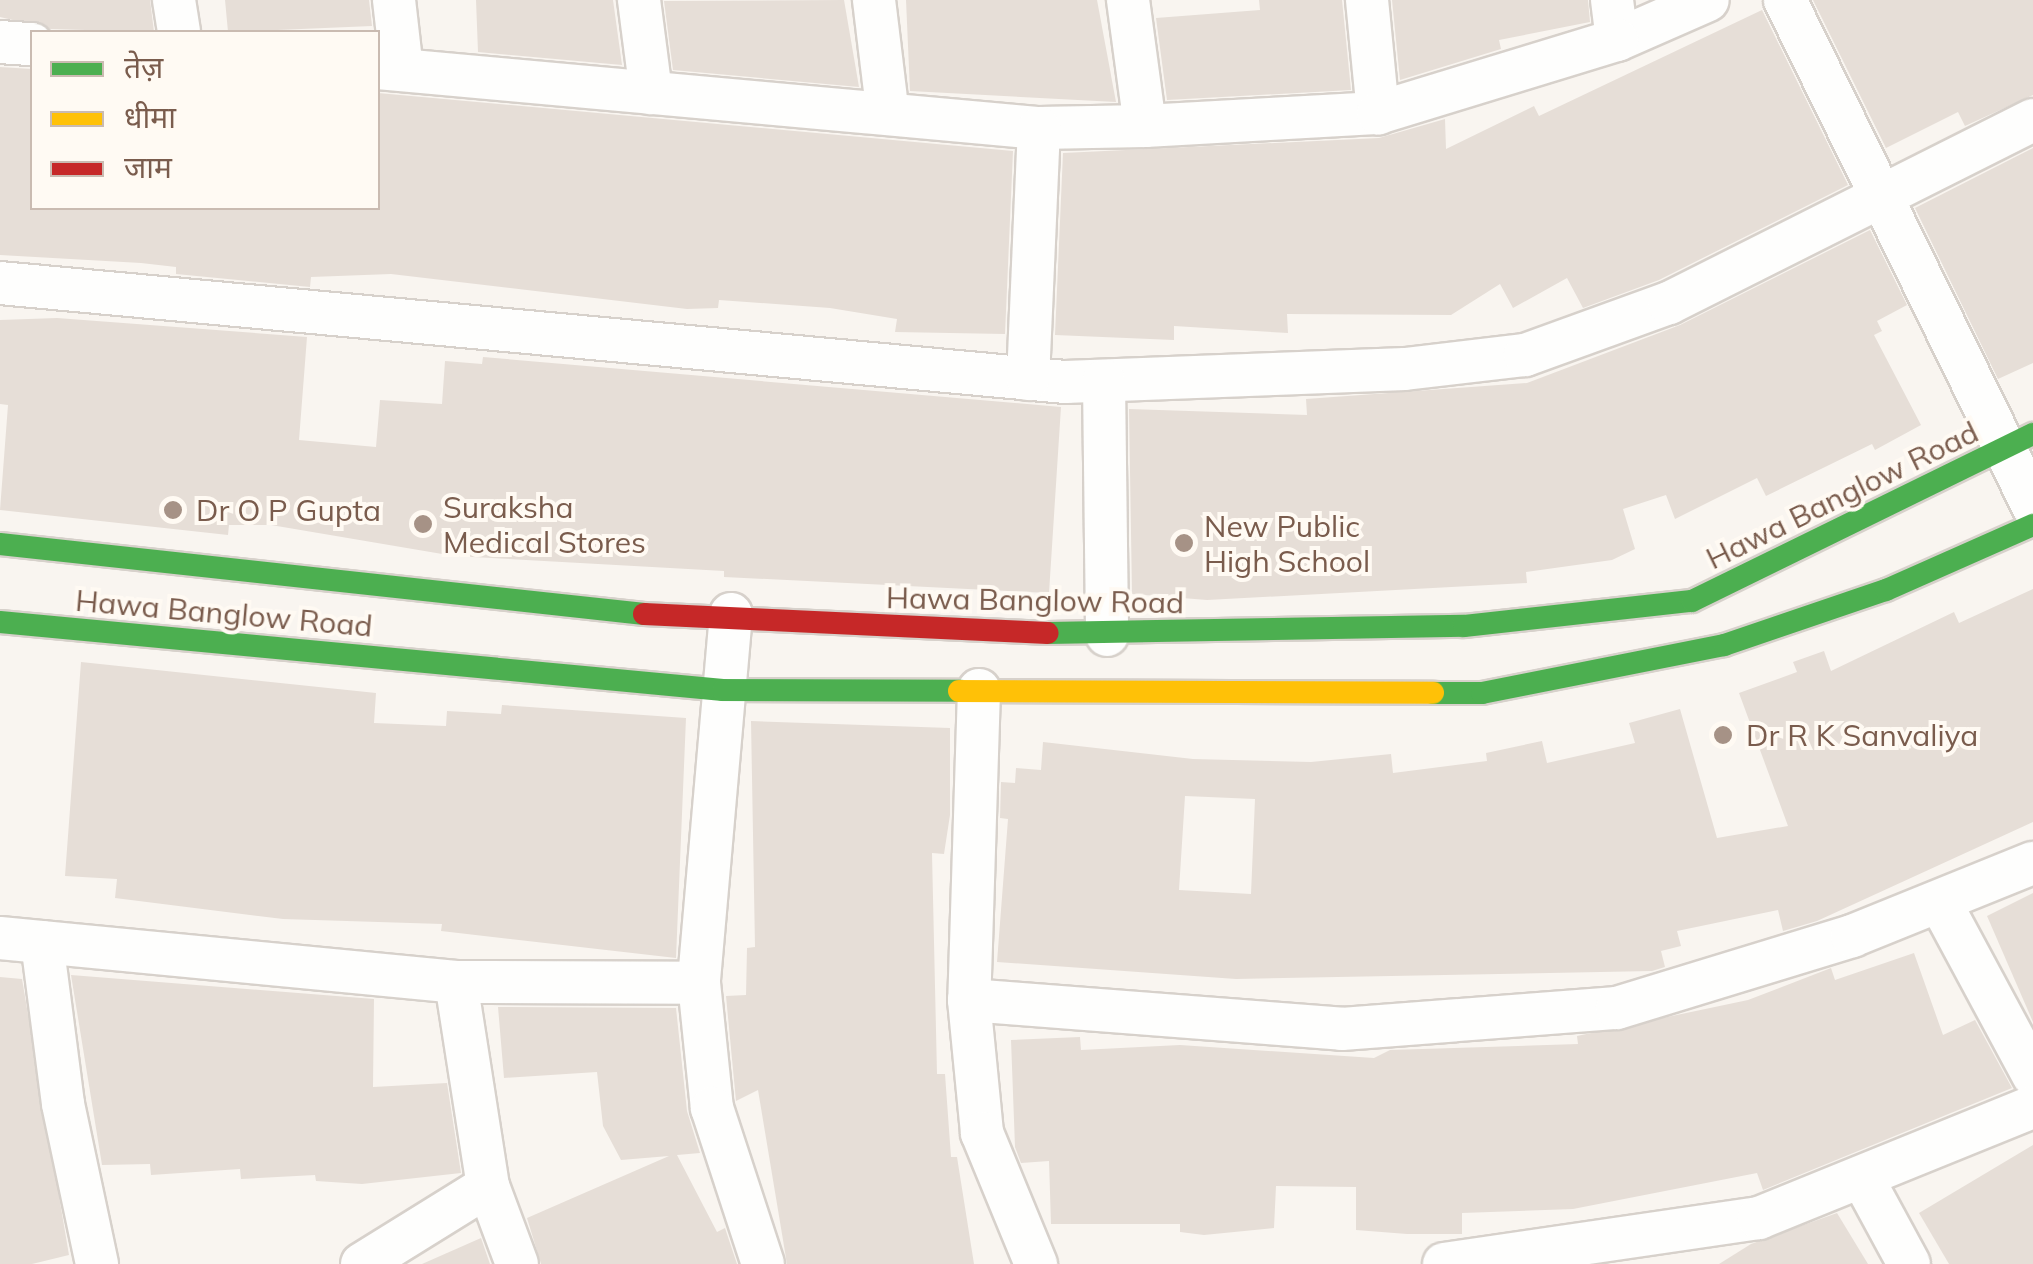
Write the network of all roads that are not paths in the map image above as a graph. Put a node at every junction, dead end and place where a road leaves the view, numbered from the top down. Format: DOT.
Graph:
graph roads {
  1 [pos="174,0"];
  2 [pos="394,0"];
  3 [pos="639,0"];
  4 [pos="874,0"];
  5 [pos="1128,0"];
  6 [pos="1367,0"];
  7 [pos="1708,0"];
  8 [pos="1785,0"];
  9 [pos="1614,20"];
  10 [pos="178,30"];
  11 [pos="0,42"];
  12 [pos="30,44"];
  13 [pos="390,69"];
  14 [pos="651,94"];
  15 [pos="887,108"];
  16 [pos="1378,113"];
  17 [pos="2033,120"];
  18 [pos="1145,126"];
  19 [pos="1038,128"];
  20 [pos="1882,195"];
  21 [pos="0,283"];
  22 [pos="1028,379"];
  23 [pos="1104,381"];
  24 [pos="2017,442"];
  25 [pos="2033,506"];
  26 [pos="2033,524"];
  27 [pos="0,544"];
  28 [pos="731,614"];
  29 [pos="0,622"];
  30 [pos="1108,635"];
  31 [pos="723,690"];
  32 [pos="980,690"];
  33 [pos="2033,863"];
  34 [pos="1942,904"];
  35 [pos="21,940"];
  36 [pos="456,982"];
  37 [pos="699,983"];
  38 [pos="968,1000"];
  39 [pos="2033,1075"];
  40 [pos="2033,1107"];
  41 [pos="1864,1181"];
  42 [pos="488,1186"];
  43 [pos="1615,1254"];
  44 [pos="97,1264"];
  45 [pos="362,1264"];
  46 [pos="516,1264"];
  47 [pos="763,1264"];
  48 [pos="1036,1264"];
  49 [pos="1444,1264"];
  50 [pos="1909,1264"];
  1 -- 10 [label="street"];
  2 -- 13 [label="street"];
  3 -- 14 [label="street"];
  4 -- 15 [label="street"];
  5 -- 18 [label="street"];
  6 -- 16 [label="street"];
  7 -- 9 [label="street"];
  8 -- 20 [label="street"];
  9 -- 16 [label="street"];
  11 -- 12 [label="street"];
  13 -- 14 [label="street"];
  14 -- 15 [label="street"];
  15 -- 19 [label="street"];
  16 -- 18 [label="street"];
  17 -- 20 [label="street"];
  18 -- 19 [label="street"];
  19 -- 22 [label="street"];
  20 -- 23 [label="street"];
  20 -- 24 [label="street"];
  21 -- 22 [label="street"];
  22 -- 23 [label="street"];
  23 -- 30 [label="street"];
  24 -- 25 [label="street"];
  24 -- 30 [label="street, Hawa Banglow Road"];
  26 -- 32 [label="street, Hawa Banglow Road"];
  27 -- 28 [label="street, Hawa Banglow Road"];
  28 -- 30 [label="street, Hawa Banglow Road"];
  28 -- 31 [label="street"];
  29 -- 31 [label="street, Hawa Banglow Road"];
  31 -- 32 [label="street, Hawa Banglow Road"];
  31 -- 37 [label="street"];
  32 -- 38 [label="street"];
  33 -- 34 [label="street"];
  34 -- 38 [label="street"];
  34 -- 39 [label="street"];
  35 -- 36 [label="street"];
  35 -- 44 [label="street"];
  36 -- 37 [label="street"];
  36 -- 42 [label="street"];
  37 -- 47 [label="street"];
  38 -- 48 [label="street"];
  40 -- 41 [label="street"];
  41 -- 43 [label="street"];
  41 -- 50 [label="street"];
  42 -- 45 [label="street"];
  42 -- 46 [label="street"];
  43 -- 49 [label="street"];
}
